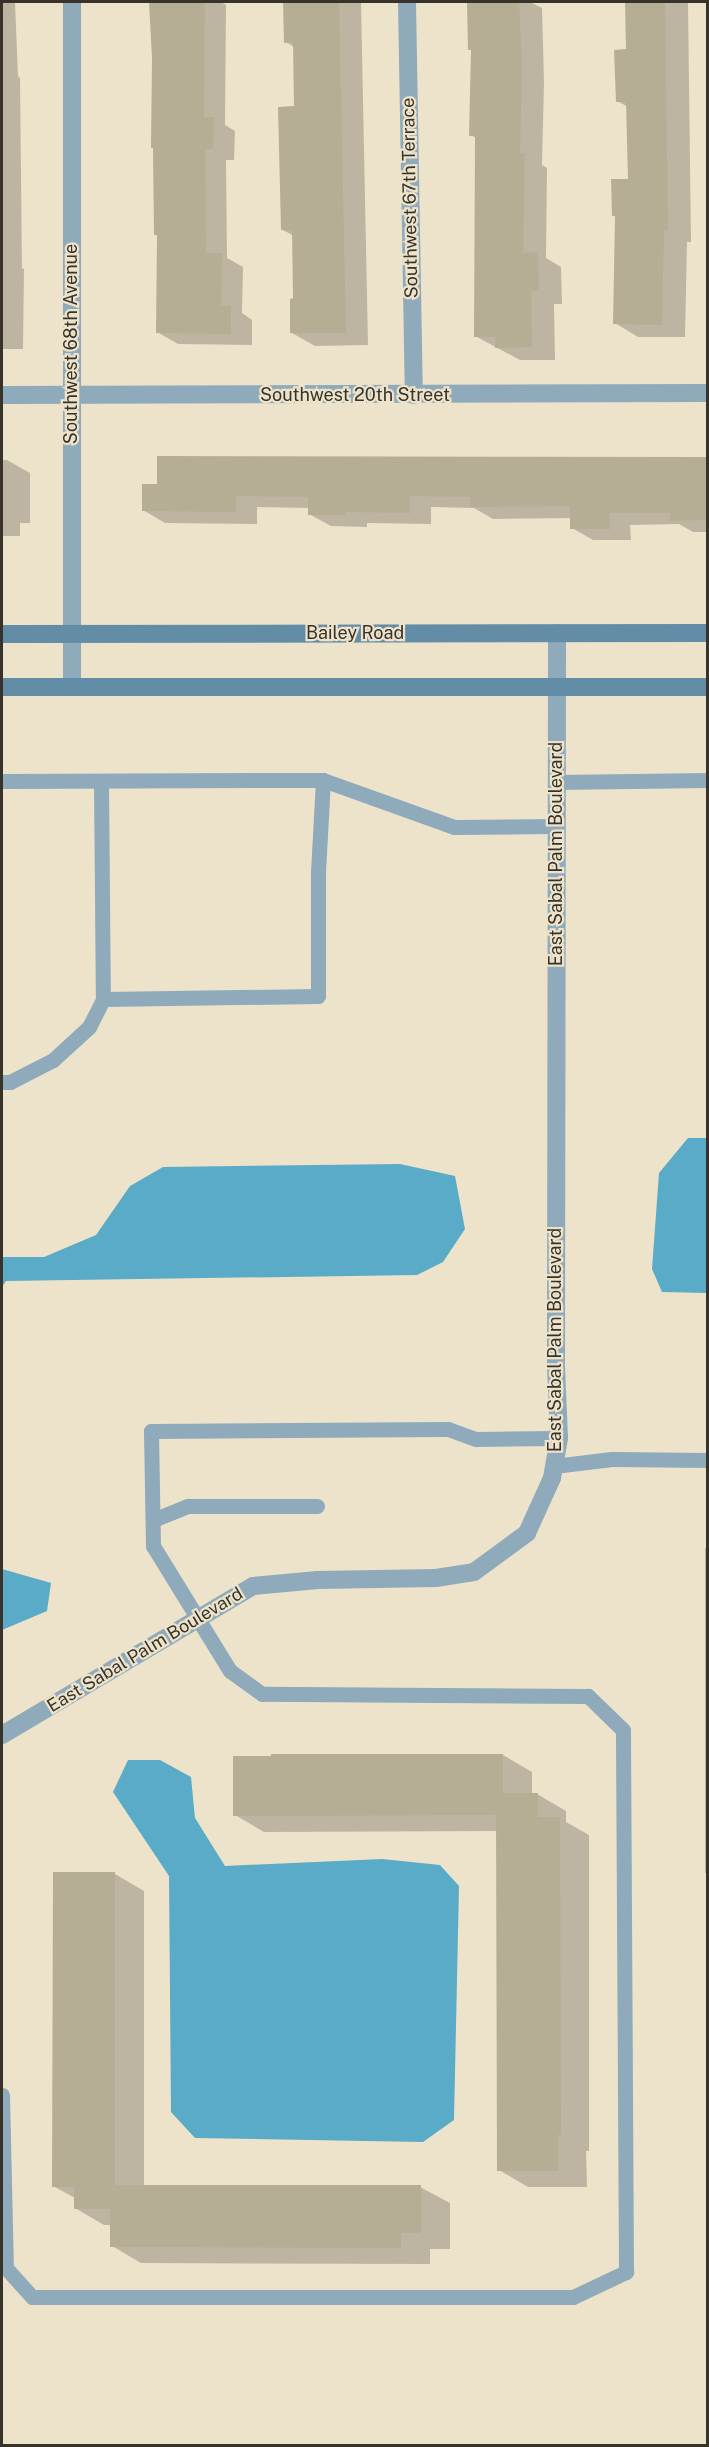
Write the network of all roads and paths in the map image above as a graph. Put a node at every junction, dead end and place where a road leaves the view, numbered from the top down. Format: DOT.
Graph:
graph roads {
  1 [pos="72,2"];
  2 [pos="407,2"];
  3 [pos="708,393"];
  4 [pos="2,395"];
  5 [pos="70,395"];
  6 [pos="414,395"];
  7 [pos="556,633"];
  8 [pos="708,633"];
  9 [pos="2,634"];
  10 [pos="72,634"];
  11 [pos="2,687"];
  12 [pos="72,687"];
  13 [pos="556,687"];
  14 [pos="708,687"];
  15 [pos="323,780"];
  16 [pos="708,780"];
  17 [pos="2,781"];
  18 [pos="101,781"];
  19 [pos="556,782"];
  20 [pos="556,826"];
  21 [pos="103,999"];
  22 [pos="2,1082"];
  23 [pos="559,1438"];
  24 [pos="708,1460"];
  25 [pos="554,1466"];
  26 [pos="317,1506"];
  27 [pos="153,1520"];
  28 [pos="200,1618"];
  29 [pos="2,1735"];
  30 [pos="2,2095"];
  1 -- 5 [label="street, Southwest 68th Avenue"];
  2 -- 6 [label="street, Southwest 67th Terrace"];
  3 -- 6 [label="street, Southwest 20th Street"];
  4 -- 5 [label="street, Southwest 20th Street"];
  5 -- 6 [label="street, Southwest 20th Street"];
  5 -- 10 [label="street, Southwest 68th Avenue"];
  7 -- 8 [label="street, Bailey Road"];
  7 -- 10 [label="street, Bailey Road"];
  7 -- 13 [label="street, East Sabal Palm Boulevard"];
  9 -- 10 [label="street, Bailey Road"];
  10 -- 12 [label="street, Southwest 68th Avenue"];
  11 -- 12 [label="street"];
  12 -- 13 [label="street"];
  13 -- 14 [label="street"];
  13 -- 19 [label="street, East Sabal Palm Boulevard"];
  15 -- 18 [label="lane"];
  15 -- 20 [label="lane"];
  15 -- 21 [label="lane"];
  16 -- 19 [label="lane"];
  17 -- 18 [label="lane"];
  18 -- 21 [label="lane"];
  19 -- 20 [label="street, East Sabal Palm Boulevard"];
  20 -- 23 [label="street, East Sabal Palm Boulevard"];
  21 -- 22 [label="lane"];
  23 -- 25 [label="street, East Sabal Palm Boulevard"];
  23 -- 27 [label="lane"];
  24 -- 25 [label="lane"];
  25 -- 28 [label="street, East Sabal Palm Boulevard"];
  26 -- 27 [label="lane"];
  27 -- 28 [label="lane"];
  28 -- 29 [label="street, East Sabal Palm Boulevard"];
  28 -- 30 [label="lane"];
}
